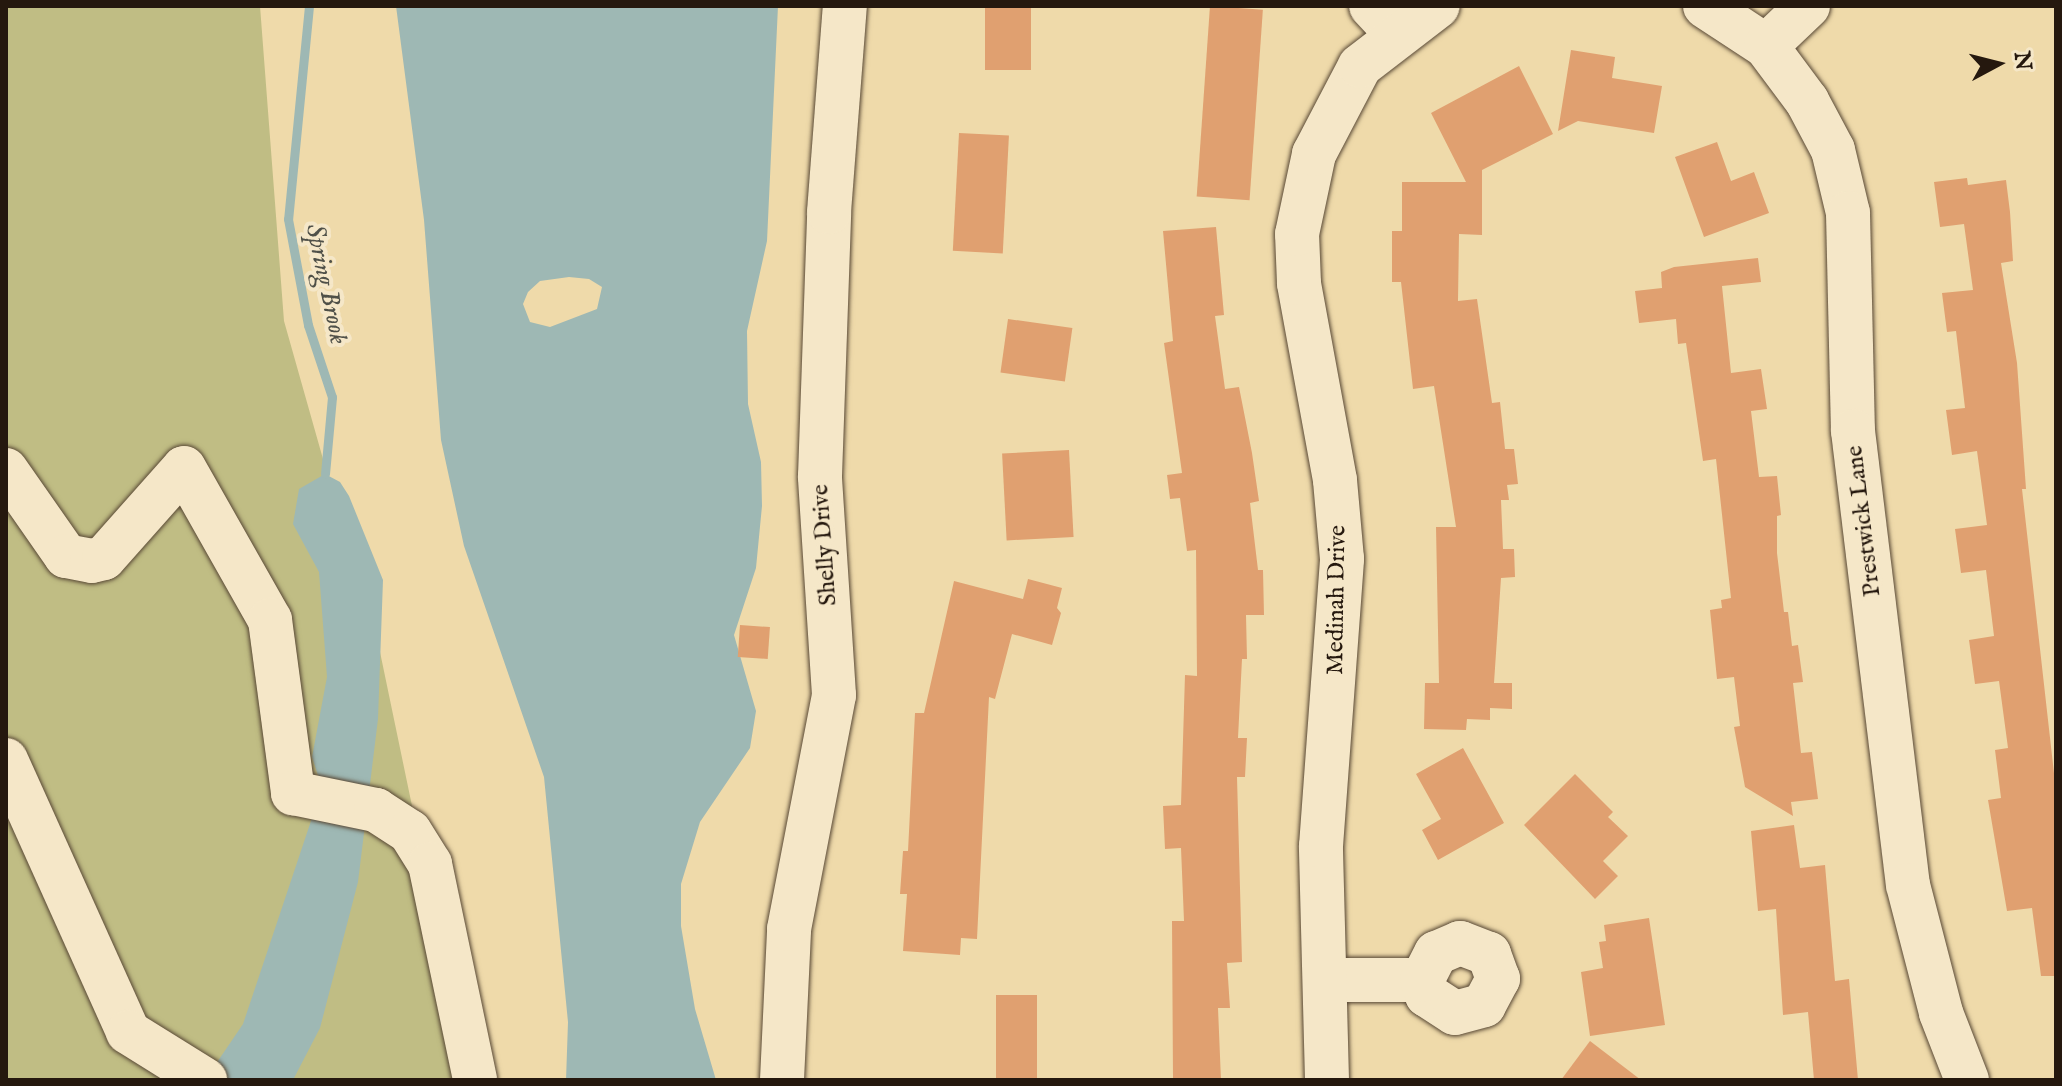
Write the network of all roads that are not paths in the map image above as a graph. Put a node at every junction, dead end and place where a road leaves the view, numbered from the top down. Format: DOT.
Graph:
graph roads {
  1 [pos="845,6"];
  2 [pos="1438,6"];
  3 [pos="1705,6"];
  4 [pos="1808,6"];
  5 [pos="1384,20"];
  6 [pos="1766,46"];
  7 [pos="6,470"];
  8 [pos="6,760"];
  9 [pos="1326,980"];
  10 [pos="1422,980"];
  11 [pos="202,1076"];
  12 [pos="475,1080"];
  13 [pos="782,1080"];
  14 [pos="1327,1080"];
  15 [pos="1967,1080"];
  1 -- 13 [label="street, Shelly Drive"];
  2 -- 5 [label="street"];
  3 -- 6 [label="street, Prestwick Lane"];
  4 -- 6 [label="street"];
  5 -- 9 [label="street, Medinah Drive"];
  6 -- 15 [label="street, Prestwick Lane"];
  7 -- 12 [label="street"];
  8 -- 11 [label="street"];
  9 -- 10 [label="street"];
  9 -- 14 [label="street, Medinah Drive"];
}
